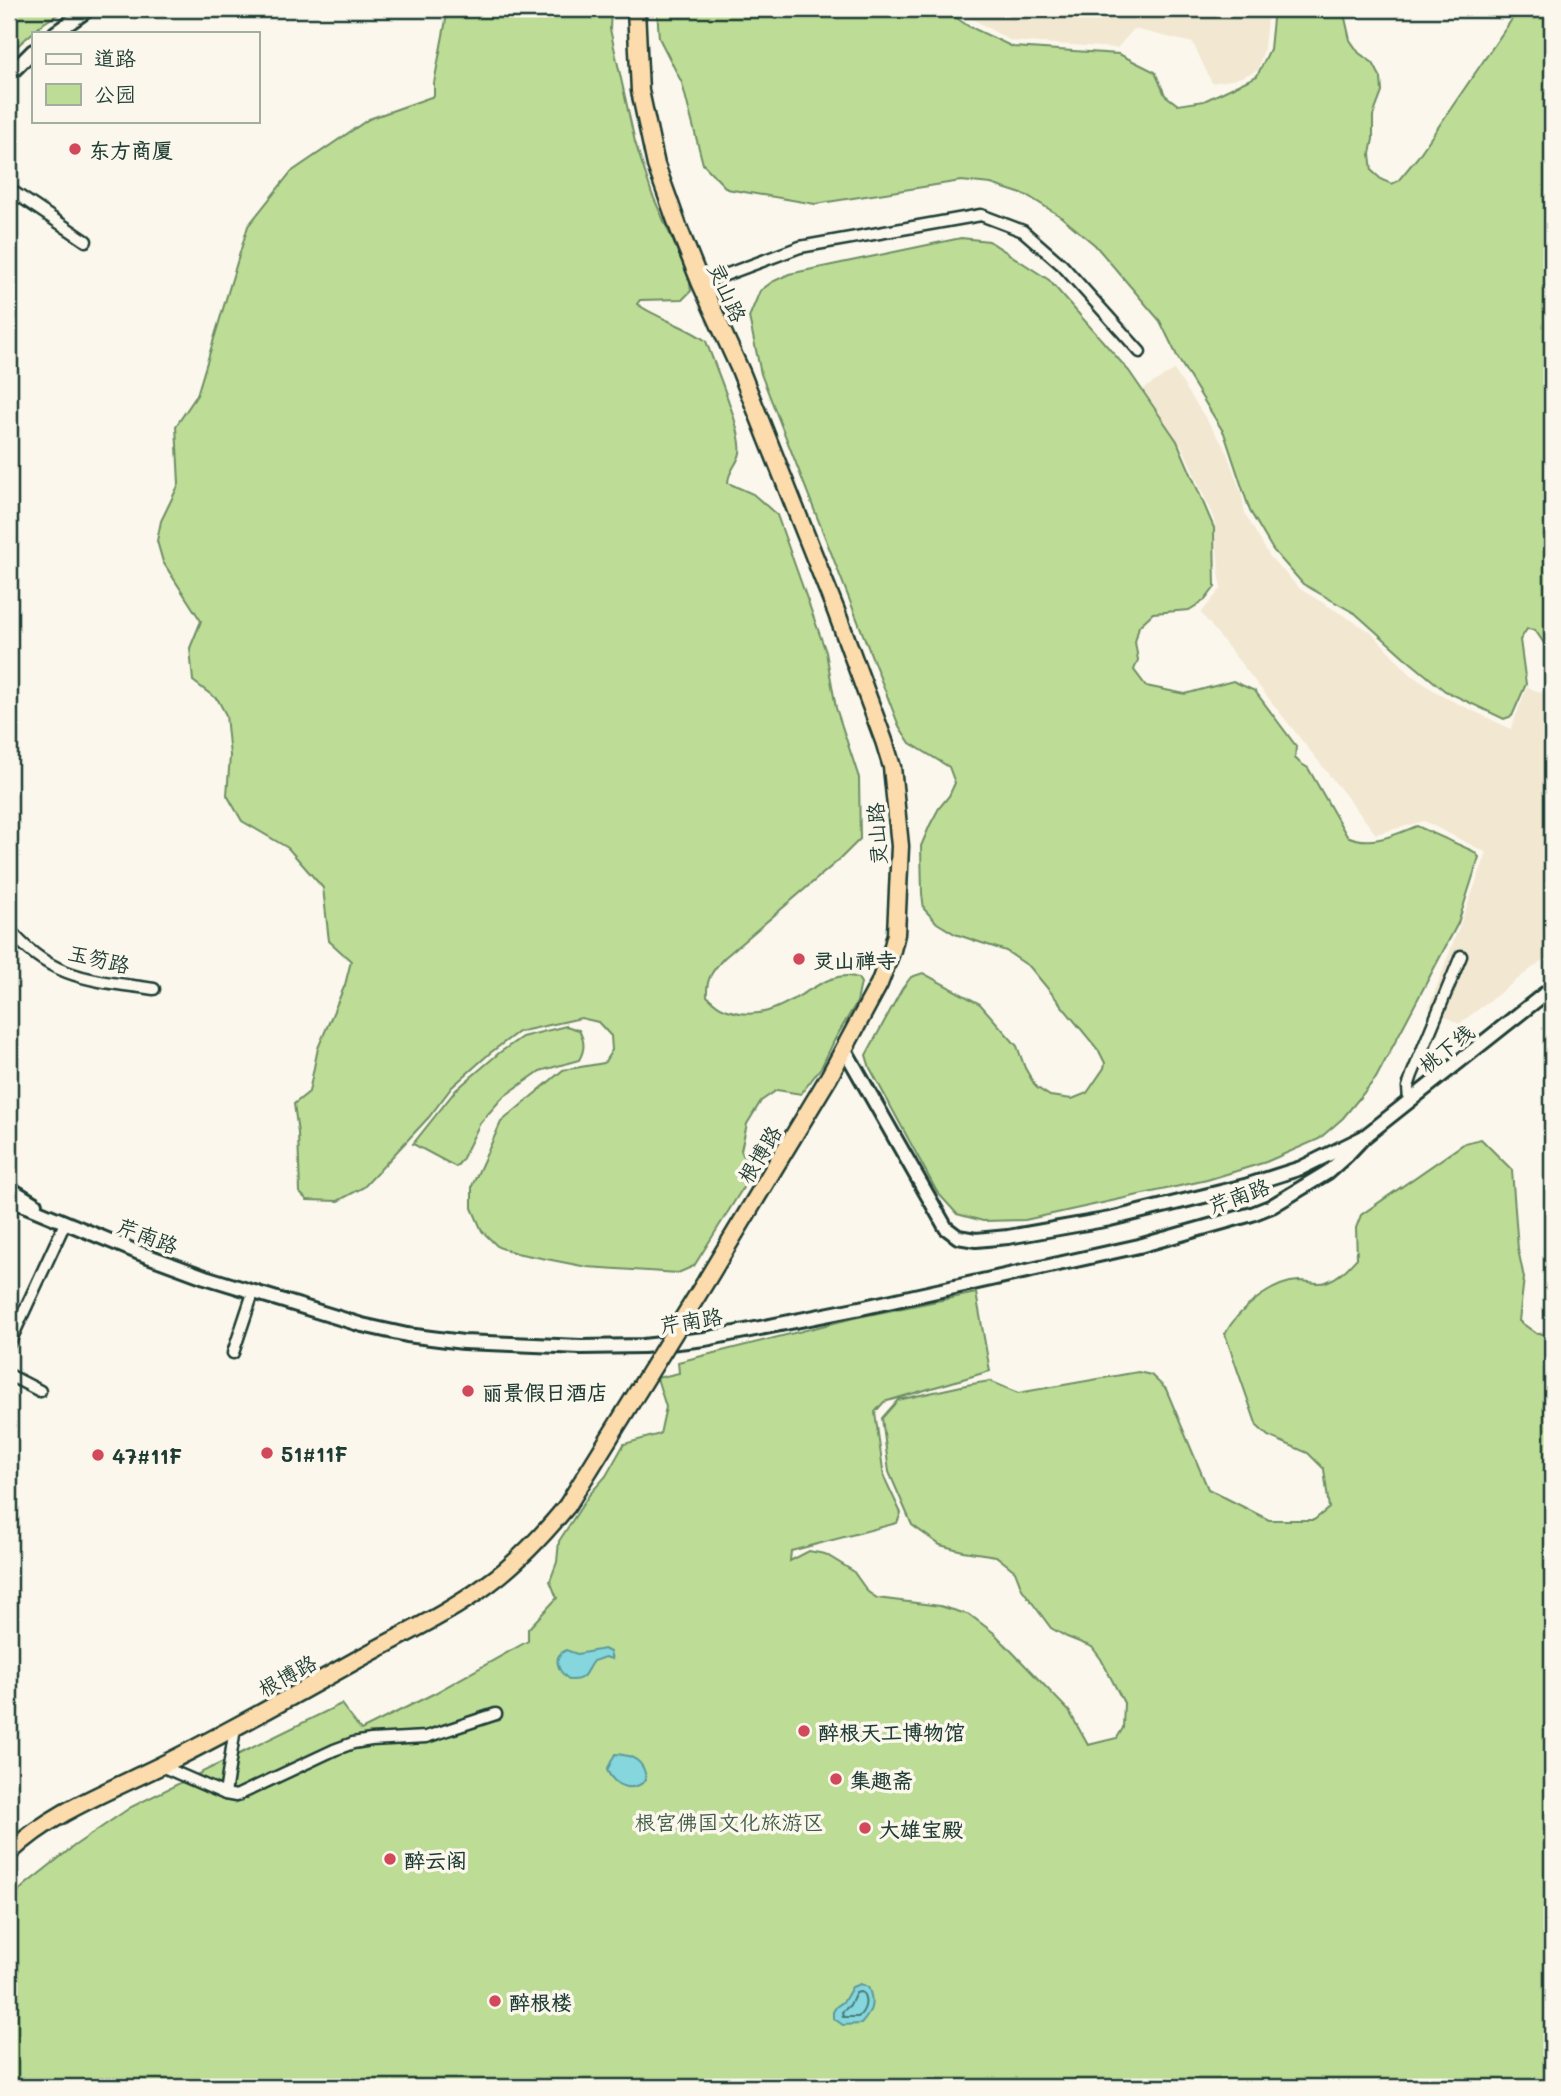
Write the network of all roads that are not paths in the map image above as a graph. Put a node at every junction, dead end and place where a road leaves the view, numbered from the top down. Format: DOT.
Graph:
graph roads {
  1 [pos="89,9"];
  2 [pos="636,9"];
  3 [pos="56,32"];
  4 [pos="32,52"];
  5 [pos="9,75"];
  6 [pos="9,188"];
  7 [pos="86,242"];
  8 [pos="701,284"];
  9 [pos="1140,352"];
  10 [pos="9,929"];
  11 [pos="1461,956"];
  12 [pos="1552,988"];
  13 [pos="154,989"];
  14 [pos="845,1050"];
  15 [pos="1409,1102"];
  16 [pos="1364,1137"];
  17 [pos="9,1188"];
  18 [pos="9,1199"];
  19 [pos="65,1223"];
  20 [pos="253,1293"];
  21 [pos="9,1344"];
  22 [pos="233,1353"];
  23 [pos="9,1375"];
  24 [pos="40,1391"];
  25 [pos="496,1714"];
  26 [pos="235,1728"];
  27 [pos="161,1766"];
  28 [pos="225,1794"];
  29 [pos="9,1853"];
  1 -- 3 [label="main road"];
  2 -- 8 [label="highway, 灵山路"];
  4 -- 5 [label="main road"];
  6 -- 7 [label="street"];
  8 -- 9 [label="street"];
  8 -- 14 [label="highway, 灵山路"];
  10 -- 13 [label="street, 玉笏路"];
  11 -- 15 [label="street"];
  12 -- 15 [label="main road, 桃下线"];
  14 -- 16 [label="main road"];
  14 -- 26 [label="highway, 根博路, bridge"];
  15 -- 16 [label="main road, 桃下线"];
  16 -- 20 [label="main road, 芹南路"];
  17 -- 19 [label="main road"];
  18 -- 19 [label="main road, 芹南路"];
  19 -- 20 [label="main road, 芹南路"];
  19 -- 21 [label="street"];
  20 -- 22 [label="street"];
  23 -- 24 [label="street"];
  25 -- 28 [label="street"];
  26 -- 27 [label="highway, 根博路"];
  26 -- 28 [label="street"];
  27 -- 28 [label="street"];
  27 -- 29 [label="highway, 根博路"];
}
